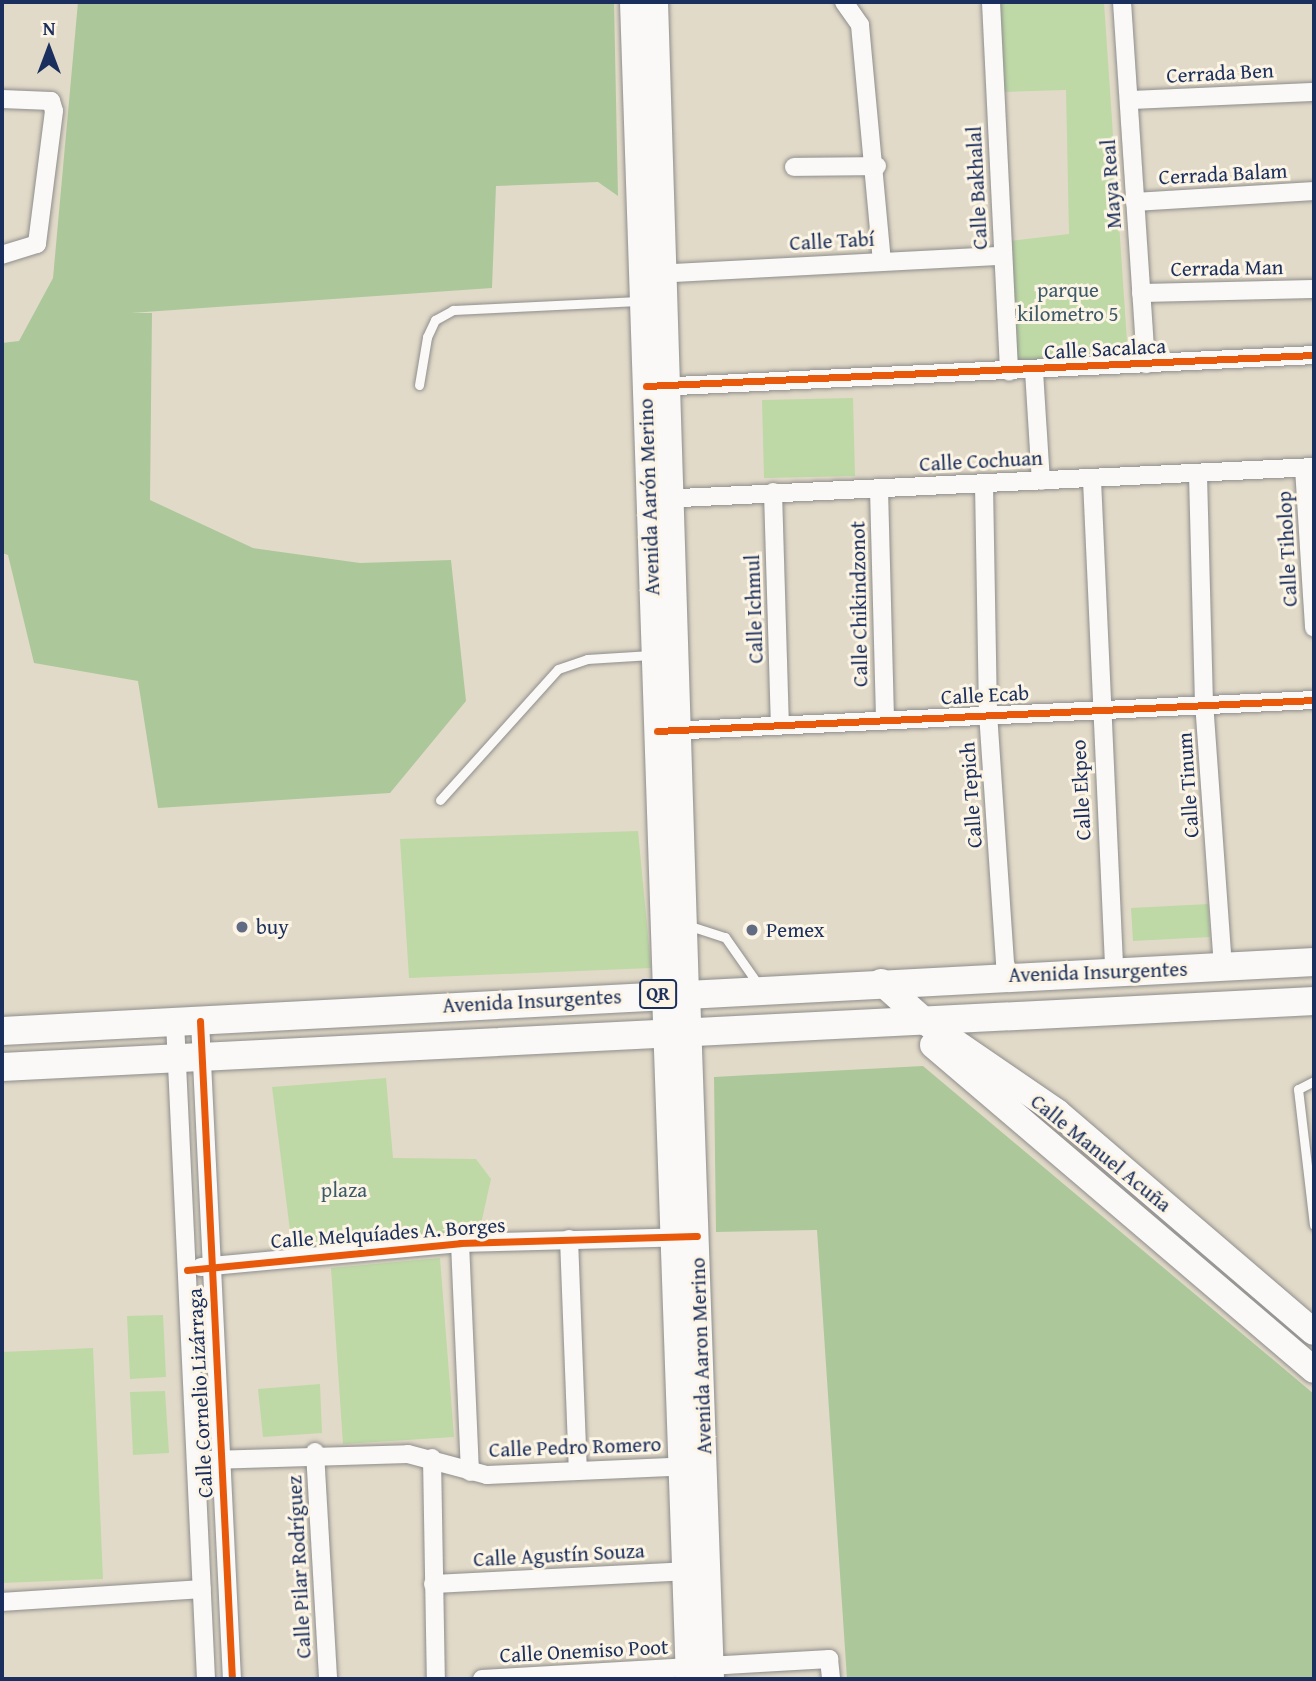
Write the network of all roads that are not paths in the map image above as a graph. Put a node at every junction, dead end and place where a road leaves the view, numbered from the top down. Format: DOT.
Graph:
graph roads {
  1 [pos="633,2"];
  2 [pos="655,2"];
  3 [pos="844,2"];
  4 [pos="992,2"];
  5 [pos="1122,2"];
  6 [pos="1314,92"];
  7 [pos="2,99"];
  8 [pos="1129,100"];
  9 [pos="877,166"];
  10 [pos="794,167"];
  11 [pos="1314,191"];
  12 [pos="1135,202"];
  13 [pos="2,254"];
  14 [pos="1003,256"];
  15 [pos="882,261"];
  16 [pos="649,283"];
  17 [pos="1314,289"];
  18 [pos="1141,293"];
  19 [pos="1314,355"];
  20 [pos="1146,364"];
  21 [pos="1034,370"];
  22 [pos="1009,372"];
  23 [pos="419,385"];
  24 [pos="656,387"];
  25 [pos="1309,467"];
  26 [pos="1198,475"];
  27 [pos="1092,480"];
  28 [pos="1041,481"];
  29 [pos="984,484"];
  30 [pos="879,489"];
  31 [pos="774,492"];
  32 [pos="660,499"];
  33 [pos="1314,628"];
  34 [pos="655,655"];
  35 [pos="1314,700"];
  36 [pos="1204,702"];
  37 [pos="1099,708"];
  38 [pos="988,713"];
  39 [pos="885,718"];
  40 [pos="780,725"];
  41 [pos="667,731"];
  42 [pos="440,800"];
  43 [pos="684,924"];
  44 [pos="1314,962"];
  45 [pos="1223,966"];
  46 [pos="1114,972"];
  47 [pos="1006,976"];
  48 [pos="871,983"];
  49 [pos="811,986"];
  50 [pos="761,988"];
  51 [pos="676,992"];
  52 [pos="1314,1001"];
  53 [pos="188,1021"];
  54 [pos="917,1023"];
  55 [pos="858,1027"];
  56 [pos="815,1029"];
  57 [pos="2,1031"];
  58 [pos="679,1037"];
  59 [pos="189,1058"];
  60 [pos="2,1067"];
  61 [pos="1314,1082"];
  62 [pos="1314,1225"];
  63 [pos="687,1236"];
  64 [pos="569,1239"];
  65 [pos="460,1244"];
  66 [pos="212,1265"];
  67 [pos="187,1270"];
  68 [pos="1314,1332"];
  69 [pos="1314,1370"];
  70 [pos="315,1452"];
  71 [pos="432,1458"];
  72 [pos="221,1459"];
  73 [pos="196,1460"];
  74 [pos="693,1466"];
  75 [pos="578,1470"];
  76 [pos="470,1472"];
  77 [pos="686,1571"];
  78 [pos="433,1584"];
  79 [pos="202,1589"];
  80 [pos="2,1602"];
  81 [pos="699,1673"];
  82 [pos="597,1676"];
  83 [pos="206,1679"];
  84 [pos="232,1679"];
  85 [pos="328,1679"];
  86 [pos="436,1679"];
  87 [pos="486,1679"];
  88 [pos="831,1679"];
  1 -- 16 [label="main road, Avenida Aarón Merino"];
  2 -- 16 [label="main road, Avenida Aarón Merino"];
  3 -- 9 [label="street"];
  4 -- 14 [label="street, Calle Bakhalal"];
  5 -- 8 [label="street, Maya Real"];
  6 -- 8 [label="street, Cerrada Ben"];
  7 -- 13 [label="street"];
  8 -- 12 [label="street, Maya Real"];
  9 -- 10 [label="street"];
  9 -- 15 [label="street"];
  11 -- 12 [label="street, Cerrada Balam"];
  12 -- 18 [label="street, Maya Real"];
  14 -- 15 [label="street, Calle Tabí"];
  14 -- 22 [label="street, Calle Bakhalal"];
  15 -- 16 [label="street, Calle Tabí"];
  16 -- 23 [label="lane"];
  16 -- 24 [label="main road, Avenida Aarón Merino"];
  17 -- 18 [label="street, Cerrada Man"];
  18 -- 20 [label="street, Maya Real"];
  19 -- 20 [label="street, Calle Sacalaca"];
  20 -- 21 [label="street, Calle Sacalaca"];
  21 -- 22 [label="street, Calle Sacalaca"];
  21 -- 28 [label="street"];
  22 -- 24 [label="street, Calle Sacalaca"];
  24 -- 32 [label="main road, Avenida Aarón Merino"];
  25 -- 26 [label="street, Calle Cochuan"];
  25 -- 33 [label="street, Calle Tiholop"];
  26 -- 27 [label="street, Calle Cochuan"];
  26 -- 36 [label="street, Calle Tinum"];
  27 -- 28 [label="street, Calle Cochuan"];
  27 -- 37 [label="street, Calle Ekpeo"];
  28 -- 29 [label="street, Calle Cochuan"];
  29 -- 30 [label="street, Calle Cochuan"];
  29 -- 38 [label="street, Calle Tepich"];
  30 -- 31 [label="street, Calle Cochuan"];
  30 -- 39 [label="street, Calle Chikindzonot"];
  31 -- 32 [label="street, Calle Cochuan"];
  31 -- 40 [label="street, Calle Ichmul"];
  32 -- 34 [label="main road, Avenida Aarón Merino"];
  32 -- 41 [label="main road, Avenida Aarón Merino"];
  34 -- 41 [label="main road, Avenida Aarón Merino"];
  34 -- 42 [label="lane"];
  35 -- 36 [label="street, Calle Ecab"];
  36 -- 37 [label="street, Calle Ecab"];
  36 -- 45 [label="street, Calle Tinum"];
  37 -- 38 [label="street, Calle Ecab"];
  37 -- 46 [label="street, Calle Ekpeo"];
  38 -- 39 [label="street, Calle Ecab"];
  38 -- 47 [label="street, Calle Tepich"];
  39 -- 40 [label="street, Calle Ecab"];
  40 -- 41 [label="street, Calle Ecab"];
  41 -- 43 [label="main road, Avenida Aarón Merino"];
  41 -- 51 [label="main road, Avenida Aarón Merino"];
  43 -- 50 [label="lane"];
  43 -- 51 [label="main road, Avenida Aarón Merino"];
  44 -- 45 [label="main road, Avenida Insurgentes / QR"];
  45 -- 46 [label="main road, Avenida Insurgentes / QR"];
  46 -- 47 [label="main road, Avenida Insurgentes / QR"];
  47 -- 48 [label="main road, Avenida Insurgentes / QR"];
  48 -- 49 [label="main road, Avenida Insurgentes / QR"];
  48 -- 54 [label="main road, Calle Manuel Acuña"];
  48 -- 55 [label="main road"];
  49 -- 50 [label="main road, Avenida Insurgentes / QR"];
  49 -- 56 [label="main road"];
  50 -- 51 [label="main road, Avenida Insurgentes / QR"];
  51 -- 53 [label="main road, Avenida Insurgentes / QR"];
  51 -- 58 [label="main road, Avenida Aaron Merino"];
  52 -- 54 [label="main road, Avenida Insurgentes / QR"];
  53 -- 57 [label="main road, Avenida Insurgentes / QR"];
  53 -- 59 [label="street, Calle Cornelio Lizárraga"];
  53 -- 59 [label="street, Calle Cornelio Lizárraga"];
  54 -- 55 [label="main road, Avenida Insurgentes / QR"];
  54 -- 68 [label="main road, Calle Manuel Acuña"];
  54 -- 69 [label="main road, Calle Manuel Acuña"];
  55 -- 56 [label="main road, Avenida Insurgentes / QR"];
  56 -- 58 [label="main road, Avenida Insurgentes / QR"];
  58 -- 59 [label="main road, Avenida Insurgentes / QR"];
  58 -- 63 [label="main road, Avenida Aaron Merino"];
  59 -- 60 [label="main road, Avenida Insurgentes / QR"];
  59 -- 66 [label="street, Calle Cornelio Lizárraga"];
  59 -- 67 [label="street, Calle Cornelio Lizárraga"];
  61 -- 62 [label="lane"];
  63 -- 64 [label="street, Calle Melquíades A. Borges"];
  63 -- 74 [label="main road, Avenida Aaron Merino"];
  64 -- 65 [label="street, Calle Melquíades A. Borges"];
  64 -- 75 [label="street"];
  65 -- 66 [label="street, Calle Melquíades A. Borges"];
  65 -- 76 [label="street"];
  66 -- 67 [label="street, Calle Melquíades A. Borges"];
  66 -- 72 [label="street, Calle Cornelio Lizárraga"];
  67 -- 73 [label="street, Calle Cornelio Lizárraga"];
  70 -- 71 [label="street, Calle Pedro Romero"];
  70 -- 72 [label="street, Calle Pedro Romero"];
  70 -- 85 [label="street, Calle Pilar Rodríguez"];
  71 -- 76 [label="street, Calle Pedro Romero"];
  71 -- 78 [label="street"];
  72 -- 73 [label="street, Calle Pedro Romero"];
  72 -- 84 [label="street, Calle Cornelio Lizárraga"];
  73 -- 79 [label="street, Calle Cornelio Lizárraga"];
  74 -- 75 [label="street, Calle Pedro Romero"];
  74 -- 77 [label="main road, Avenida Aaron Merino"];
  74 -- 81 [label="main road, Avenida Aaron Merino"];
  75 -- 76 [label="street, Calle Pedro Romero"];
  77 -- 78 [label="street, Calle Agustín Souza"];
  77 -- 81 [label="main road, Avenida Aaron Merino"];
  78 -- 86 [label="street"];
  79 -- 80 [label="street"];
  79 -- 83 [label="street, Calle Cornelio Lizárraga"];
  81 -- 82 [label="street, Calle Onemiso Poot"];
  81 -- 88 [label="street, Calle Onemiso Poot"];
  82 -- 87 [label="street, Calle Onemiso Poot"];
}
